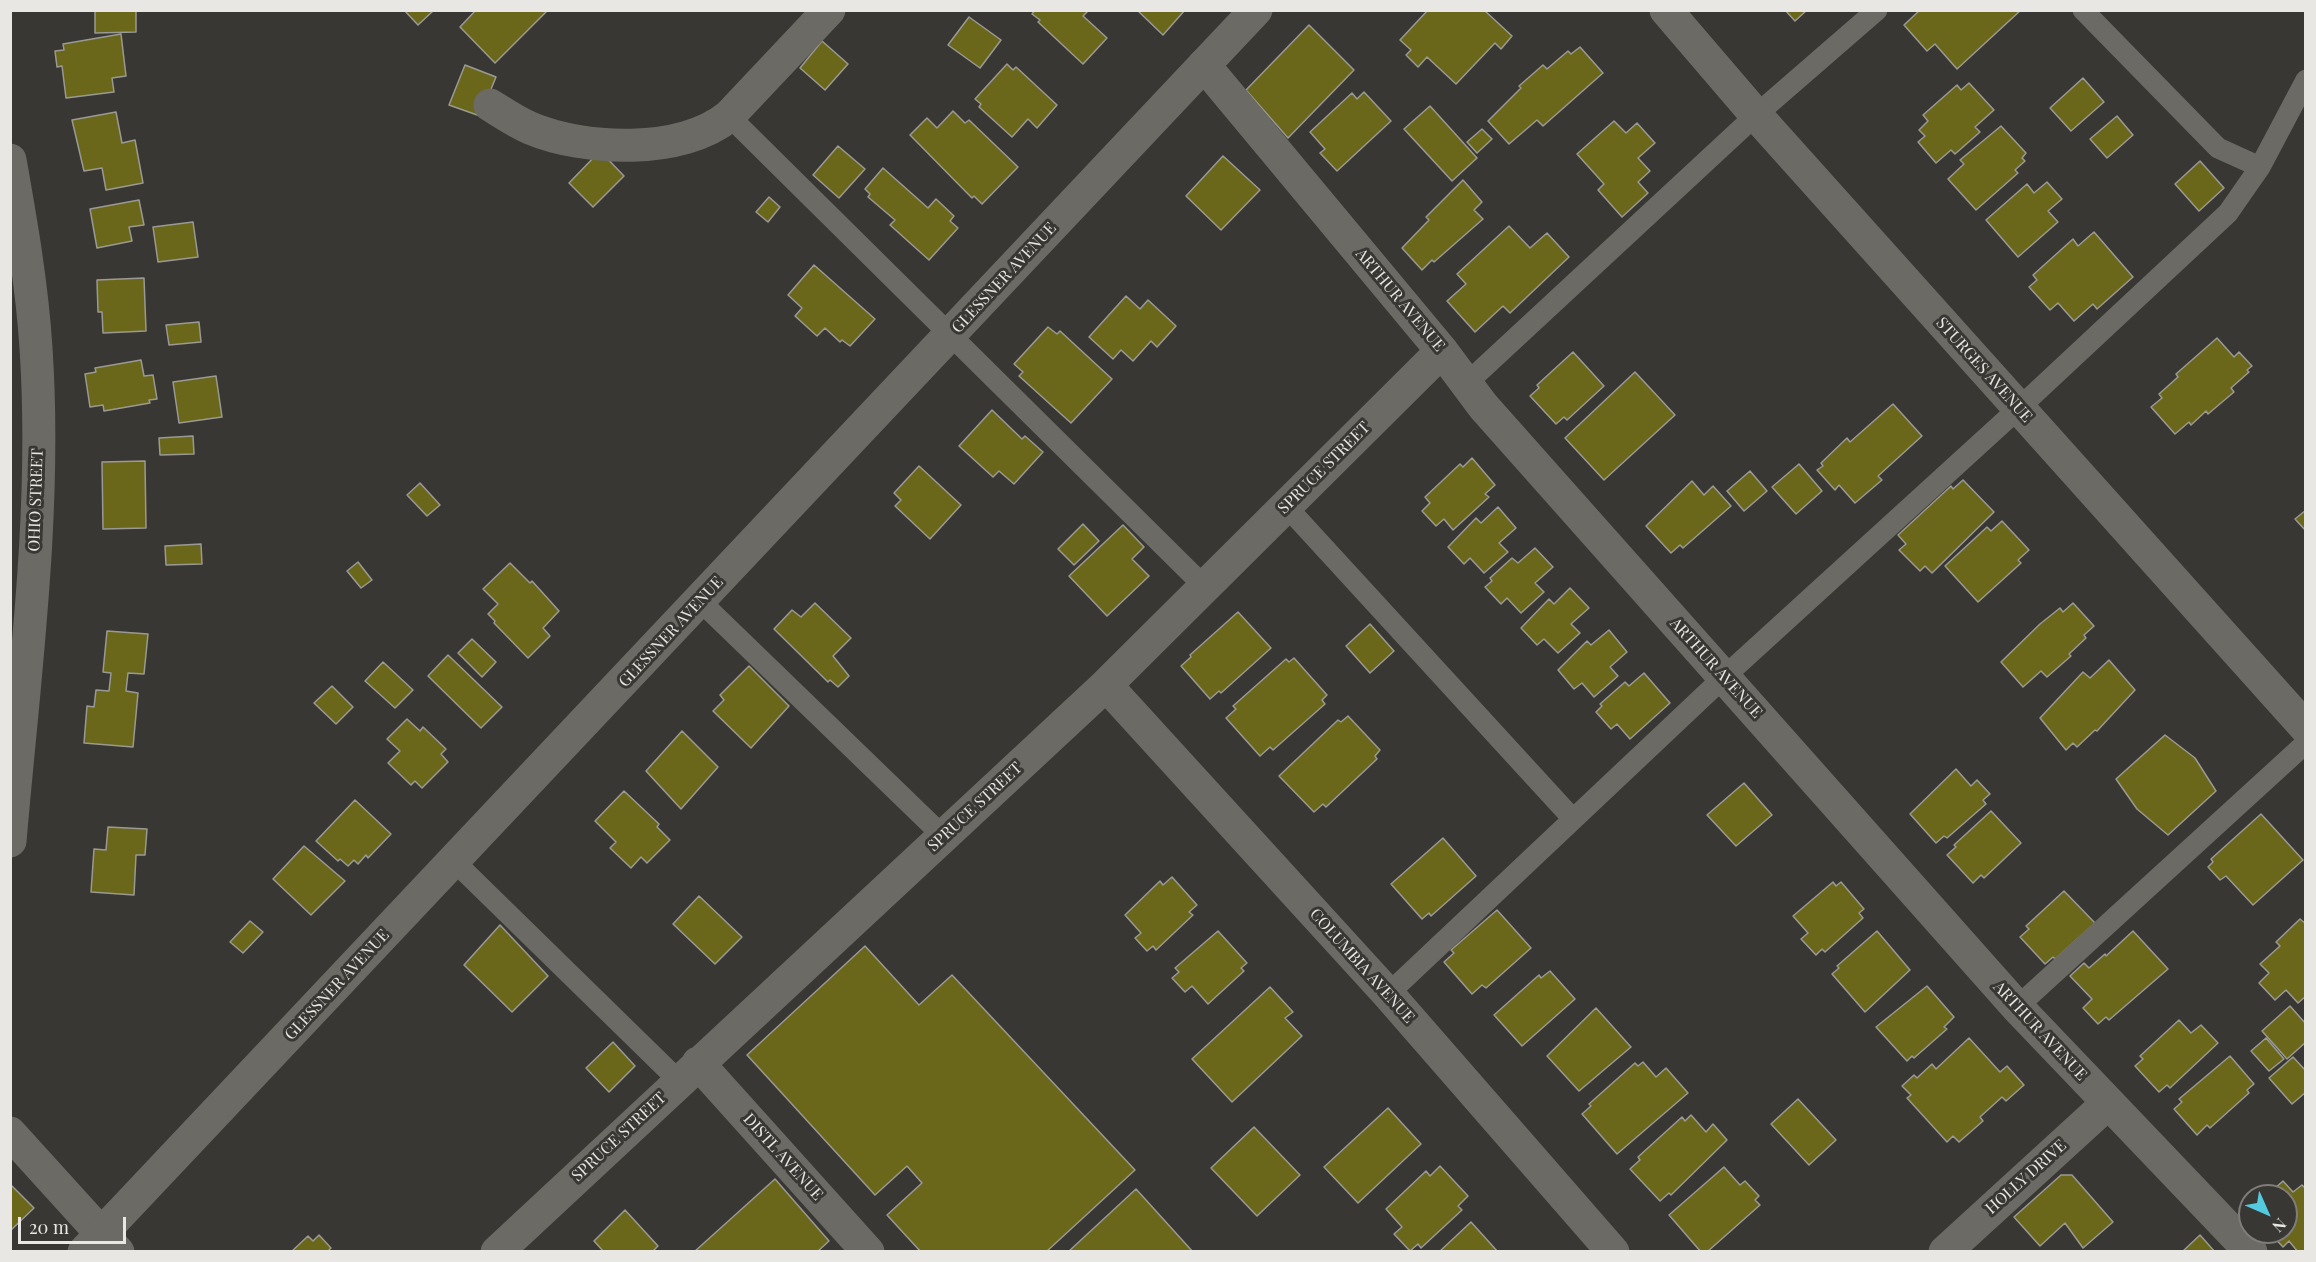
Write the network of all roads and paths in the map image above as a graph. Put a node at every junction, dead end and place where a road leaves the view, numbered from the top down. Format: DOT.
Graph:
graph roads {
  1 [pos="829,10"];
  2 [pos="1256,10"];
  3 [pos="1666,10"];
  4 [pos="1876,10"];
  5 [pos="2083,10"];
  6 [pos="1204,65"];
  7 [pos="2306,80"];
  8 [pos="489,105"];
  9 [pos="1756,115"];
  10 [pos="729,116"];
  11 [pos="2298,119"];
  12 [pos="10,160"];
  13 [pos="2260,167"];
  14 [pos="950,335"];
  15 [pos="1442,351"];
  16 [pos="1467,383"];
  17 [pos="2019,408"];
  18 [pos="1286,506"];
  19 [pos="1205,587"];
  20 [pos="700,601"];
  21 [pos="1724,677"];
  22 [pos="1106,685"];
  23 [pos="2306,728"];
  24 [pos="2306,742"];
  25 [pos="1573,819"];
  26 [pos="943,836"];
  27 [pos="10,842"];
  28 [pos="454,861"];
  29 [pos="1388,994"];
  30 [pos="2018,1007"];
  31 [pos="688,1072"];
  32 [pos="2108,1103"];
  33 [pos="10,1133"];
  34 [pos="101,1246"];
  35 [pos="497,1251"];
  36 [pos="868,1251"];
  37 [pos="1613,1251"];
  38 [pos="1945,1251"];
  39 [pos="2251,1251"];
  1 -- 10 [label="street"];
  2 -- 6 [label="street, GLESSNER AVENUE"];
  3 -- 9 [label="street, STURGES AVENUE"];
  4 -- 9 [label="lane"];
  5 -- 13 [label="lane"];
  6 -- 14 [label="street, GLESSNER AVENUE"];
  6 -- 15 [label="street, ARTHUR AVENUE"];
  7 -- 11 [label="lane"];
  8 -- 10 [label="street"];
  9 -- 16 [label="lane"];
  9 -- 17 [label="street, STURGES AVENUE"];
  10 -- 14 [label="lane"];
  11 -- 13 [label="lane"];
  12 -- 27 [label="street, OHIO STREET"];
  13 -- 17 [label="lane"];
  14 -- 19 [label="lane"];
  14 -- 20 [label="street, GLESSNER AVENUE"];
  15 -- 16 [label="street, ARTHUR AVENUE"];
  15 -- 18 [label="street, SPRUCE STREET"];
  16 -- 21 [label="street, ARTHUR AVENUE"];
  17 -- 21 [label="lane"];
  17 -- 23 [label="street, STURGES AVENUE"];
  18 -- 19 [label="street, SPRUCE STREET"];
  18 -- 25 [label="lane"];
  19 -- 22 [label="street, SPRUCE STREET"];
  20 -- 26 [label="lane"];
  20 -- 28 [label="street, GLESSNER AVENUE"];
  21 -- 25 [label="lane"];
  21 -- 30 [label="street, ARTHUR AVENUE"];
  22 -- 26 [label="street, SPRUCE STREET"];
  22 -- 29 [label="street, COLUMBIA AVENUE"];
  24 -- 30 [label="lane"];
  25 -- 29 [label="lane"];
  26 -- 31 [label="street, SPRUCE STREET"];
  28 -- 31 [label="lane"];
  28 -- 34 [label="street, GLESSNER AVENUE"];
  29 -- 37 [label="street, COLUMBIA AVENUE"];
  30 -- 32 [label="street, ARTHUR AVENUE"];
  31 -- 35 [label="street, SPRUCE STREET"];
  31 -- 36 [label="street, DISTL AVENUE"];
  32 -- 38 [label="street, HOLLY DRIVE"];
  32 -- 39 [label="street, ARTHUR AVENUE"];
  33 -- 34 [label="street"];
}
